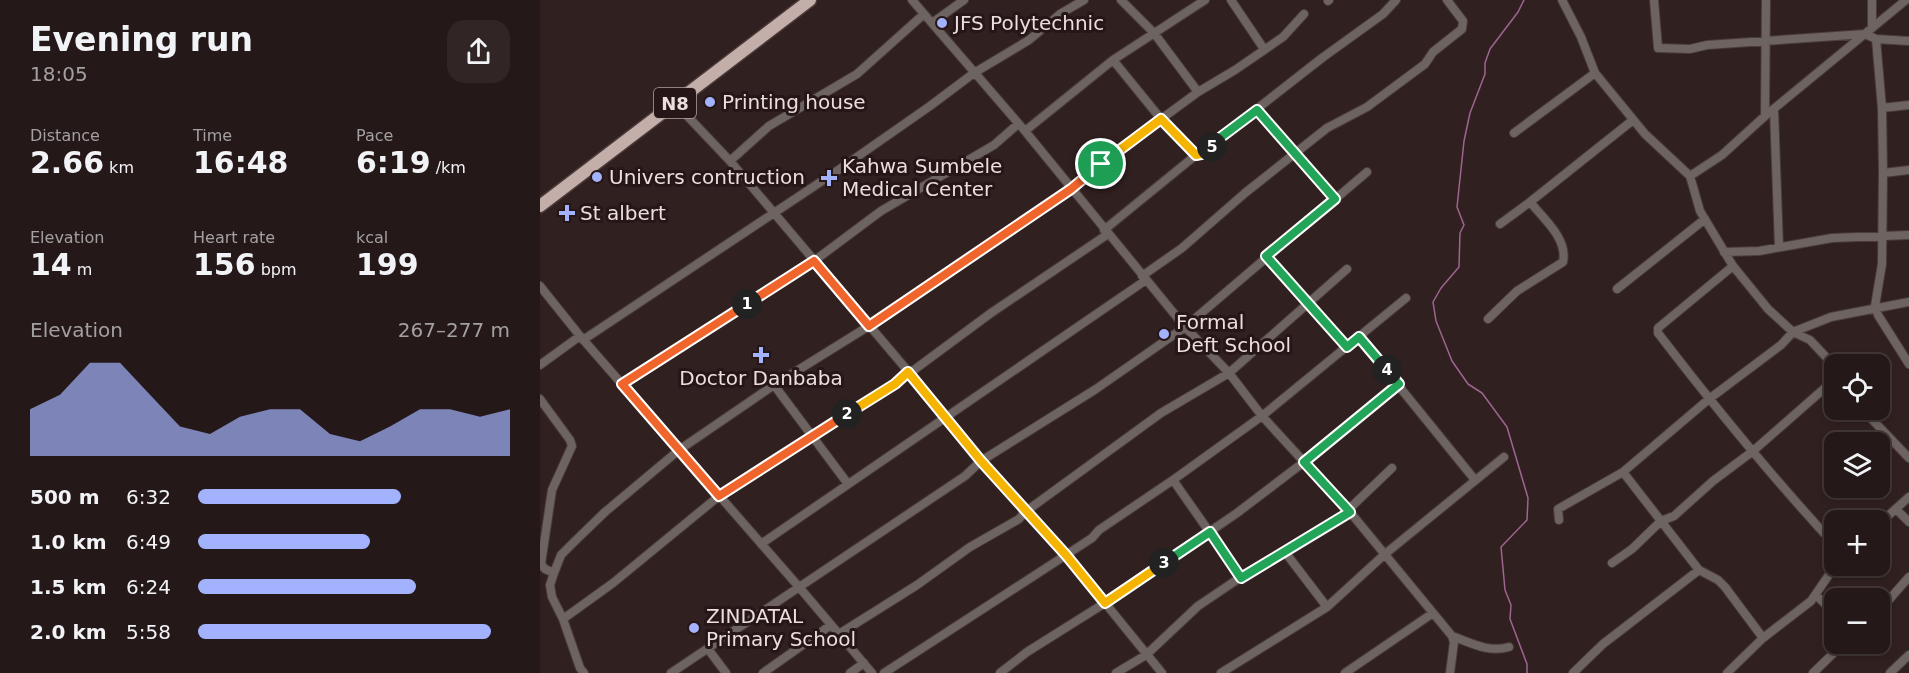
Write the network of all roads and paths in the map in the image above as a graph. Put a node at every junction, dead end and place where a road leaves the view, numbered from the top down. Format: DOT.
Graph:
graph roads {
  1 [pos="810,0"];
  2 [pos="912,0"];
  3 [pos="964,0"];
  4 [pos="1084,0"];
  5 [pos="1121,0"];
  6 [pos="1205,0"];
  7 [pos="1231,0"];
  8 [pos="1396,0"];
  9 [pos="1447,0"];
  10 [pos="1562,0"];
  11 [pos="1654,0"];
  12 [pos="1767,0"];
  13 [pos="1872,0"];
  14 [pos="1906,0"];
  15 [pos="924,14"];
  16 [pos="1305,14"];
  17 [pos="932,23"];
  18 [pos="1872,28"];
  19 [pos="1154,33"];
  20 [pos="1865,34"];
  21 [pos="1876,39"];
  22 [pos="1767,41"];
  23 [pos="1909,41"];
  24 [pos="1264,49"];
  25 [pos="1113,60"];
  26 [pos="974,73"];
  27 [pos="1595,73"];
  28 [pos="1198,92"];
  29 [pos="675,103"];
  30 [pos="1909,105"];
  31 [pos="1882,108"];
  32 [pos="1257,110"];
  33 [pos="1774,110"];
  34 [pos="1765,116"];
  35 [pos="1161,119"];
  36 [pos="1633,120"];
  37 [pos="1018,124"];
  38 [pos="1025,131"];
  39 [pos="1514,133"];
  40 [pos="1296,154"];
  41 [pos="1196,155"];
  42 [pos="730,161"];
  43 [pos="1909,170"];
  44 [pos="1367,172"];
  45 [pos="1883,173"];
  46 [pos="1690,176"];
  47 [pos="1071,189"];
  48 [pos="1335,199"];
  49 [pos="1530,202"];
  50 [pos="540,206"];
  51 [pos="773,212"];
  52 [pos="1705,219"];
  53 [pos="1500,224"];
  54 [pos="1106,232"];
  55 [pos="1881,235"];
  56 [pos="1909,235"];
  57 [pos="1779,247"];
  58 [pos="1724,252"];
  59 [pos="1266,256"];
  60 [pos="814,261"];
  61 [pos="1733,266"];
  62 [pos="1347,268"];
  63 [pos="1144,278"];
  64 [pos="540,286"];
  65 [pos="1617,289"];
  66 [pos="1406,298"];
  67 [pos="1909,302"];
  68 [pos="1308,303"];
  69 [pos="1876,310"];
  70 [pos="1488,319"];
  71 [pos="869,326"];
  72 [pos="1185,327"];
  73 [pos="1794,332"];
  74 [pos="1359,337"];
  75 [pos="581,338"];
  76 [pos="1347,347"];
  77 [pos="1824,355"];
  78 [pos="1909,364"];
  79 [pos="540,365"];
  80 [pos="908,372"];
  81 [pos="1228,373"];
  82 [pos="622,384"];
  83 [pos="1399,384"];
  84 [pos="774,385"];
  85 [pos="1824,389"];
  86 [pos="540,399"];
  87 [pos="1709,399"];
  88 [pos="946,416"];
  89 [pos="1262,416"];
  90 [pos="1873,420"];
  91 [pos="813,437"];
  92 [pos="679,450"];
  93 [pos="1753,451"];
  94 [pos="1504,457"];
  95 [pos="1909,458"];
  96 [pos="981,461"];
  97 [pos="1304,462"];
  98 [pos="1392,468"];
  99 [pos="1623,472"];
  100 [pos="1173,480"];
  101 [pos="1475,480"];
  102 [pos="848,484"];
  103 [pos="719,496"];
  104 [pos="1909,497"];
  105 [pos="1896,509"];
  106 [pos="1349,511"];
  107 [pos="1025,512"];
  108 [pos="1890,514"];
  109 [pos="1559,520"];
  110 [pos="1661,521"];
  111 [pos="1909,522"];
  112 [pos="1210,532"];
  113 [pos="1824,533"];
  114 [pos="761,544"];
  115 [pos="1286,552"];
  116 [pos="1385,554"];
  117 [pos="1066,555"];
  118 [pos="1612,563"];
  119 [pos="1699,570"];
  120 [pos="554,573"];
  121 [pos="1828,576"];
  122 [pos="1909,576"];
  123 [pos="1241,578"];
  124 [pos="799,587"];
  125 [pos="1816,595"];
  126 [pos="1890,598"];
  127 [pos="1105,603"];
  128 [pos="1824,603"];
  129 [pos="1327,607"];
  130 [pos="1433,613"];
  131 [pos="563,619"];
  132 [pos="831,625"];
  133 [pos="839,634"];
  134 [pos="1452,636"];
  135 [pos="1764,638"];
  136 [pos="1509,647"];
  137 [pos="708,649"];
  138 [pos="1833,654"];
  139 [pos="1146,655"];
  140 [pos="1909,655"];
  141 [pos="864,663"];
  142 [pos="584,673"];
  143 [pos="671,673"];
  144 [pos="726,673"];
  145 [pos="763,673"];
  146 [pos="850,673"];
  147 [pos="872,673"];
  148 [pos="884,673"];
  149 [pos="1000,673"];
  150 [pos="1116,673"];
  151 [pos="1162,673"];
  152 [pos="1221,673"];
  153 [pos="1345,673"];
  154 [pos="1450,673"];
  155 [pos="1573,673"];
  156 [pos="1727,673"];
  157 [pos="1813,673"];
  158 [pos="1890,673"];
  1 -- 29 [label="highway, N8"];
  2 -- 15 [label="street"];
  3 -- 17 [label="street"];
  4 -- 26 [label="street"];
  5 -- 19 [label="street"];
  6 -- 19 [label="street"];
  7 -- 24 [label="street"];
  8 -- 32 [label="street"];
  9 -- 40 [label="street"];
  10 -- 27 [label="street"];
  11 -- 22 [label="street"];
  12 -- 22 [label="street"];
  13 -- 18 [label="street"];
  14 -- 18 [label="street"];
  15 -- 17 [label="street"];
  15 -- 42 [label="street"];
  16 -- 24 [label="street"];
  17 -- 26 [label="street"];
  18 -- 20 [label="street"];
  19 -- 25 [label="street"];
  19 -- 28 [label="street"];
  20 -- 21 [label="street"];
  20 -- 22 [label="street"];
  20 -- 33 [label="street"];
  21 -- 23 [label="street"];
  21 -- 31 [label="street"];
  22 -- 34 [label="street"];
  24 -- 28 [label="street"];
  25 -- 35 [label="street"];
  25 -- 38 [label="street"];
  26 -- 37 [label="street"];
  26 -- 51 [label="street"];
  27 -- 36 [label="street"];
  27 -- 39 [label="street"];
  28 -- 35 [label="street"];
  29 -- 42 [label="street"];
  29 -- 50 [label="highway, N8"];
  30 -- 31 [label="street"];
  31 -- 45 [label="street"];
  32 -- 40 [label="street"];
  32 -- 41 [label="street"];
  33 -- 34 [label="street"];
  33 -- 57 [label="street"];
  34 -- 46 [label="street"];
  35 -- 41 [label="street"];
  35 -- 47 [label="street"];
  36 -- 46 [label="street"];
  36 -- 49 [label="street"];
  37 -- 38 [label="street"];
  37 -- 60 [label="street"];
  38 -- 47 [label="street"];
  40 -- 48 [label="street"];
  40 -- 63 [label="street"];
  41 -- 54 [label="street"];
  42 -- 51 [label="street"];
  43 -- 45 [label="street"];
  44 -- 48 [label="street"];
  45 -- 55 [label="street"];
  46 -- 52 [label="street"];
  47 -- 54 [label="street"];
  47 -- 71 [label="street"];
  48 -- 59 [label="street"];
  49 -- 53 [label="street"];
  49 -- 70 [label="street"];
  51 -- 60 [label="street"];
  51 -- 75 [label="street"];
  52 -- 58 [label="street"];
  52 -- 65 [label="street"];
  54 -- 63 [label="street"];
  54 -- 80 [label="street"];
  55 -- 56 [label="street"];
  55 -- 57 [label="street"];
  55 -- 69 [label="street"];
  57 -- 58 [label="street"];
  58 -- 61 [label="street"];
  59 -- 68 [label="street"];
  59 -- 72 [label="street"];
  60 -- 71 [label="street"];
  60 -- 82 [label="street"];
  61 -- 73 [label="street"];
  61 -- 87 [label="street"];
  62 -- 68 [label="street"];
  63 -- 72 [label="street"];
  63 -- 88 [label="street"];
  64 -- 75 [label="street"];
  66 -- 74 [label="street"];
  67 -- 69 [label="street"];
  68 -- 76 [label="street"];
  68 -- 81 [label="street"];
  69 -- 73 [label="street"];
  69 -- 78 [label="street"];
  71 -- 80 [label="street"];
  71 -- 84 [label="street"];
  72 -- 81 [label="street"];
  72 -- 96 [label="street"];
  73 -- 77 [label="street"];
  73 -- 87 [label="street"];
  74 -- 76 [label="street"];
  74 -- 83 [label="street"];
  75 -- 79 [label="street"];
  75 -- 82 [label="street"];
  76 -- 89 [label="street"];
  80 -- 88 [label="street"];
  80 -- 91 [label="street"];
  81 -- 89 [label="street"];
  81 -- 107 [label="street"];
  82 -- 92 [label="street"];
  83 -- 97 [label="street"];
  83 -- 101 [label="street"];
  84 -- 91 [label="street"];
  84 -- 92 [label="street"];
  85 -- 93 [label="street"];
  86 -- 120 [label="street"];
  87 -- 93 [label="street"];
  87 -- 99 [label="street"];
  88 -- 96 [label="street"];
  88 -- 102 [label="street"];
  89 -- 97 [label="street"];
  89 -- 100 [label="street"];
  90 -- 95 [label="street"];
  91 -- 102 [label="street"];
  91 -- 103 [label="street"];
  92 -- 103 [label="street"];
  92 -- 120 [label="street"];
  93 -- 110 [label="street"];
  93 -- 113 [label="street"];
  94 -- 101 [label="street"];
  96 -- 107 [label="street"];
  96 -- 124 [label="street"];
  97 -- 106 [label="street"];
  97 -- 112 [label="street"];
  98 -- 106 [label="street"];
  99 -- 109 [label="street"];
  99 -- 110 [label="street"];
  100 -- 112 [label="street"];
  100 -- 117 [label="street"];
  101 -- 116 [label="street"];
  102 -- 114 [label="street"];
  103 -- 114 [label="street"];
  103 -- 131 [label="street"];
  104 -- 105 [label="street"];
  105 -- 108 [label="street"];
  105 -- 111 [label="street"];
  106 -- 115 [label="street"];
  106 -- 116 [label="street"];
  107 -- 117 [label="street"];
  107 -- 133 [label="street"];
  110 -- 118 [label="street"];
  110 -- 119 [label="street"];
  112 -- 123 [label="street"];
  112 -- 127 [label="street"];
  114 -- 124 [label="street"];
  115 -- 123 [label="street"];
  115 -- 129 [label="street"];
  116 -- 129 [label="street"];
  116 -- 130 [label="street"];
  117 -- 127 [label="street"];
  117 -- 148 [label="street"];
  119 -- 135 [label="street"];
  119 -- 155 [label="street"];
  120 -- 131 [label="street"];
  121 -- 125 [label="street"];
  122 -- 126 [label="street"];
  123 -- 139 [label="street"];
  124 -- 132 [label="street"];
  124 -- 137 [label="street"];
  125 -- 128 [label="street"];
  125 -- 135 [label="street"];
  127 -- 139 [label="street"];
  127 -- 149 [label="street"];
  129 -- 152 [label="street"];
  130 -- 134 [label="street"];
  130 -- 153 [label="street"];
  131 -- 142 [label="street"];
  132 -- 133 [label="street"];
  132 -- 145 [label="street"];
  133 -- 141 [label="street"];
  134 -- 136 [label="street"];
  134 -- 154 [label="street"];
  135 -- 156 [label="street"];
  137 -- 143 [label="street"];
  137 -- 144 [label="street"];
  138 -- 157 [label="street"];
  139 -- 150 [label="street"];
  139 -- 151 [label="street"];
  140 -- 158 [label="street"];
  141 -- 146 [label="street"];
  141 -- 147 [label="street"];
}
